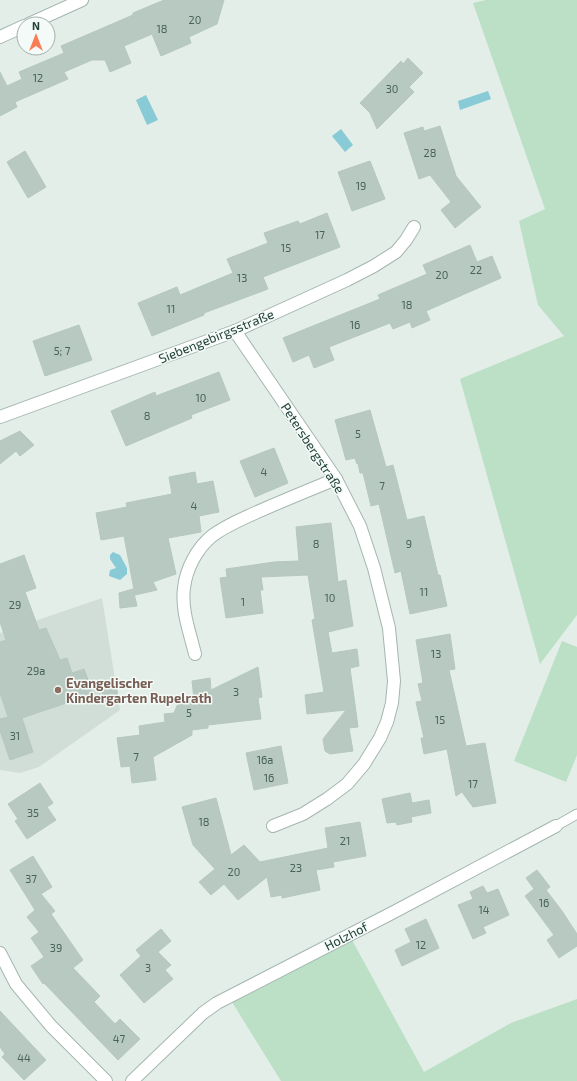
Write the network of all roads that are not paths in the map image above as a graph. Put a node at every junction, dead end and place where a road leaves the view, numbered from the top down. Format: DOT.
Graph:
graph roads {
  1 [pos="79,1"];
  2 [pos="46,16"];
  3 [pos="16,30"];
  4 [pos="0,37"];
  5 [pos="414,227"];
  6 [pos="235,331"];
  7 [pos="0,417"];
  8 [pos="336,479"];
  9 [pos="195,654"];
  10 [pos="577,814"];
  11 [pos="273,826"];
  12 [pos="556,826"];
  13 [pos="0,953"];
  14 [pos="106,1081"];
  15 [pos="132,1081"];
  1 -- 2 [label="street"];
  3 -- 4 [label="street"];
  5 -- 6 [label="street, Siebengebirgsstraße"];
  6 -- 7 [label="street, Siebengebirgsstraße"];
  6 -- 8 [label="street, Petersbergstraße"];
  8 -- 9 [label="street"];
  8 -- 11 [label="street, Petersbergstraße"];
  10 -- 12 [label="lane, Holzhof"];
  12 -- 15 [label="street, Holzhof"];
  13 -- 14 [label="street"];
}
